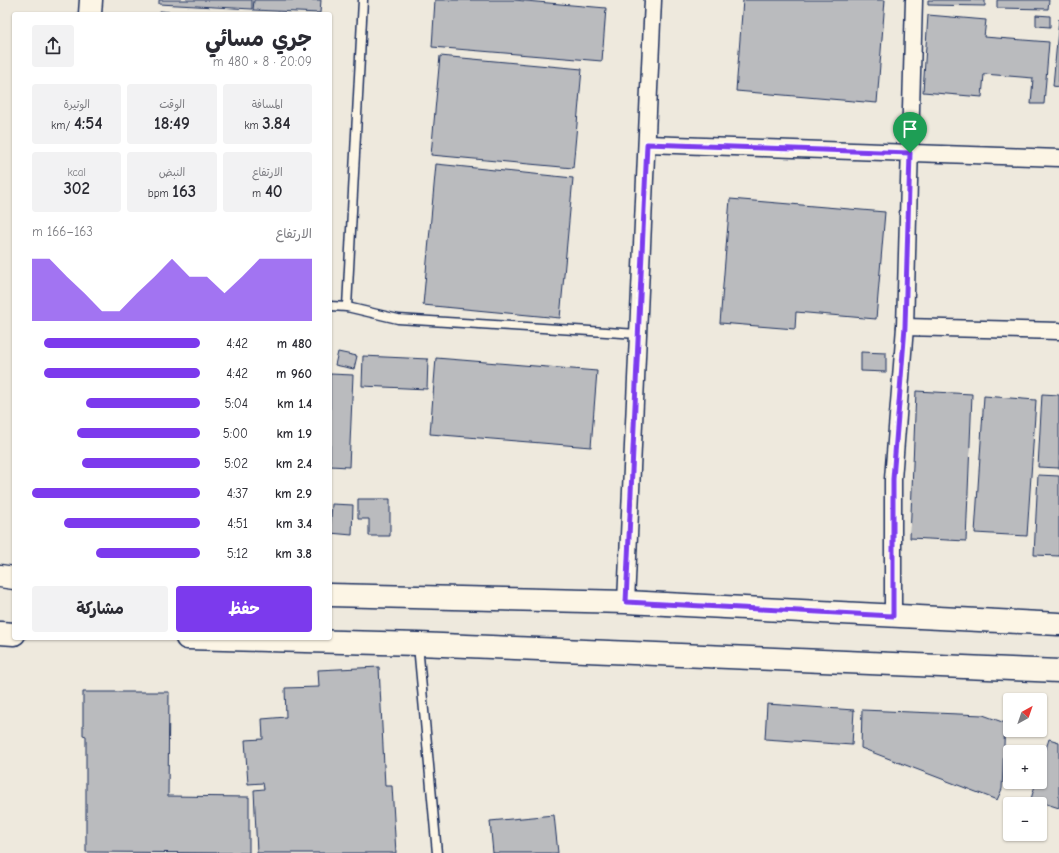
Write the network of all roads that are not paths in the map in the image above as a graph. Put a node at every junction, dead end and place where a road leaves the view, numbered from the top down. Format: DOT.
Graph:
graph roads {
  1 [pos="91,0"];
  2 [pos="363,0"];
  3 [pos="654,0"];
  4 [pos="914,0"];
  5 [pos="90,12"];
  6 [pos="647,144"];
  7 [pos="910,153"];
  8 [pos="1059,158"];
  9 [pos="332,306"];
  10 [pos="347,307"];
  11 [pos="905,327"];
  12 [pos="1059,331"];
  13 [pos="638,334"];
  14 [pos="0,576"];
  15 [pos="12,578"];
  16 [pos="332,595"];
  17 [pos="626,602"];
  18 [pos="893,616"];
  19 [pos="1059,624"];
  20 [pos="0,633"];
  21 [pos="12,634"];
  22 [pos="264,640"];
  23 [pos="418,644"];
  24 [pos="1059,672"];
  25 [pos="437,853"];
  1 -- 5 [label="street"];
  2 -- 10 [label="lane"];
  3 -- 6 [label="street"];
  4 -- 7 [label="street"];
  6 -- 7 [label="street"];
  6 -- 13 [label="street"];
  7 -- 8 [label="street"];
  7 -- 11 [label="street"];
  9 -- 10 [label="lane"];
  10 -- 13 [label="lane"];
  11 -- 12 [label="street"];
  11 -- 18 [label="street"];
  13 -- 17 [label="street"];
  14 -- 15 [label="street"];
  16 -- 17 [label="street"];
  17 -- 18 [label="street"];
  18 -- 19 [label="street"];
  20 -- 21 [label="street"];
  22 -- 23 [label="street"];
  23 -- 24 [label="street"];
  23 -- 25 [label="lane"];
}
